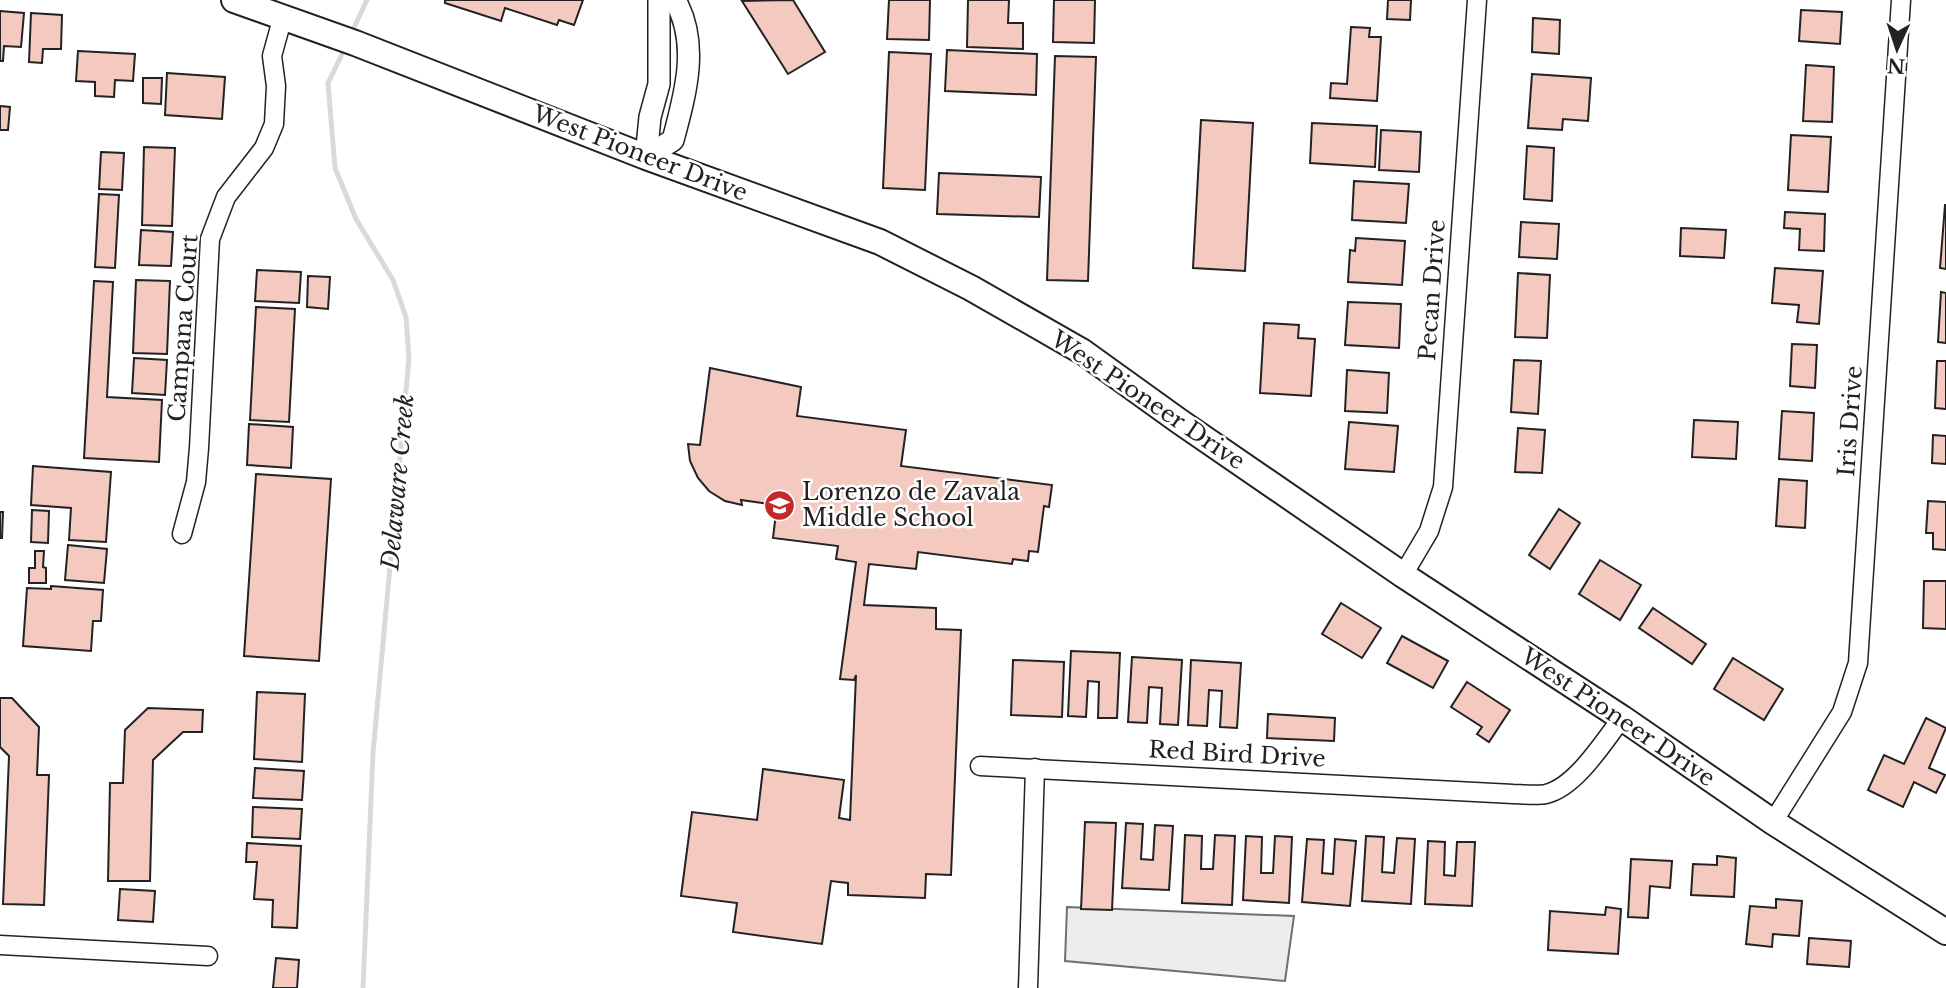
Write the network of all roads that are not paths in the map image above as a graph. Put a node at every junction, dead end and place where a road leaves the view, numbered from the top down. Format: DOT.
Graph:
graph roads {
  1 [pos="234,0"];
  2 [pos="659,0"];
  3 [pos="675,0"];
  4 [pos="1476,0"];
  5 [pos="1901,0"];
  6 [pos="291,19"];
  7 [pos="646,157"];
  8 [pos="182,534"];
  9 [pos="1403,575"];
  10 [pos="1622,718"];
  11 [pos="981,766"];
  12 [pos="1035,768"];
  13 [pos="1773,822"];
  14 [pos="1946,932"];
  15 [pos="0,946"];
  16 [pos="208,956"];
  17 [pos="1028,988"];
  1 -- 6 [label="main road, West Pioneer Drive"];
  2 -- 7 [label="street"];
  3 -- 7 [label="street"];
  4 -- 9 [label="street, Pecan Drive"];
  5 -- 13 [label="street, Iris Drive"];
  6 -- 7 [label="main road, West Pioneer Drive"];
  6 -- 8 [label="street, Campana Court"];
  7 -- 9 [label="main road, West Pioneer Drive"];
  9 -- 10 [label="main road, West Pioneer Drive"];
  10 -- 12 [label="street, Red Bird Drive"];
  10 -- 13 [label="main road, West Pioneer Drive"];
  11 -- 12 [label="street, Red Bird Drive"];
  12 -- 17 [label="street"];
  13 -- 14 [label="main road, West Pioneer Drive"];
  15 -- 16 [label="street"];
}
